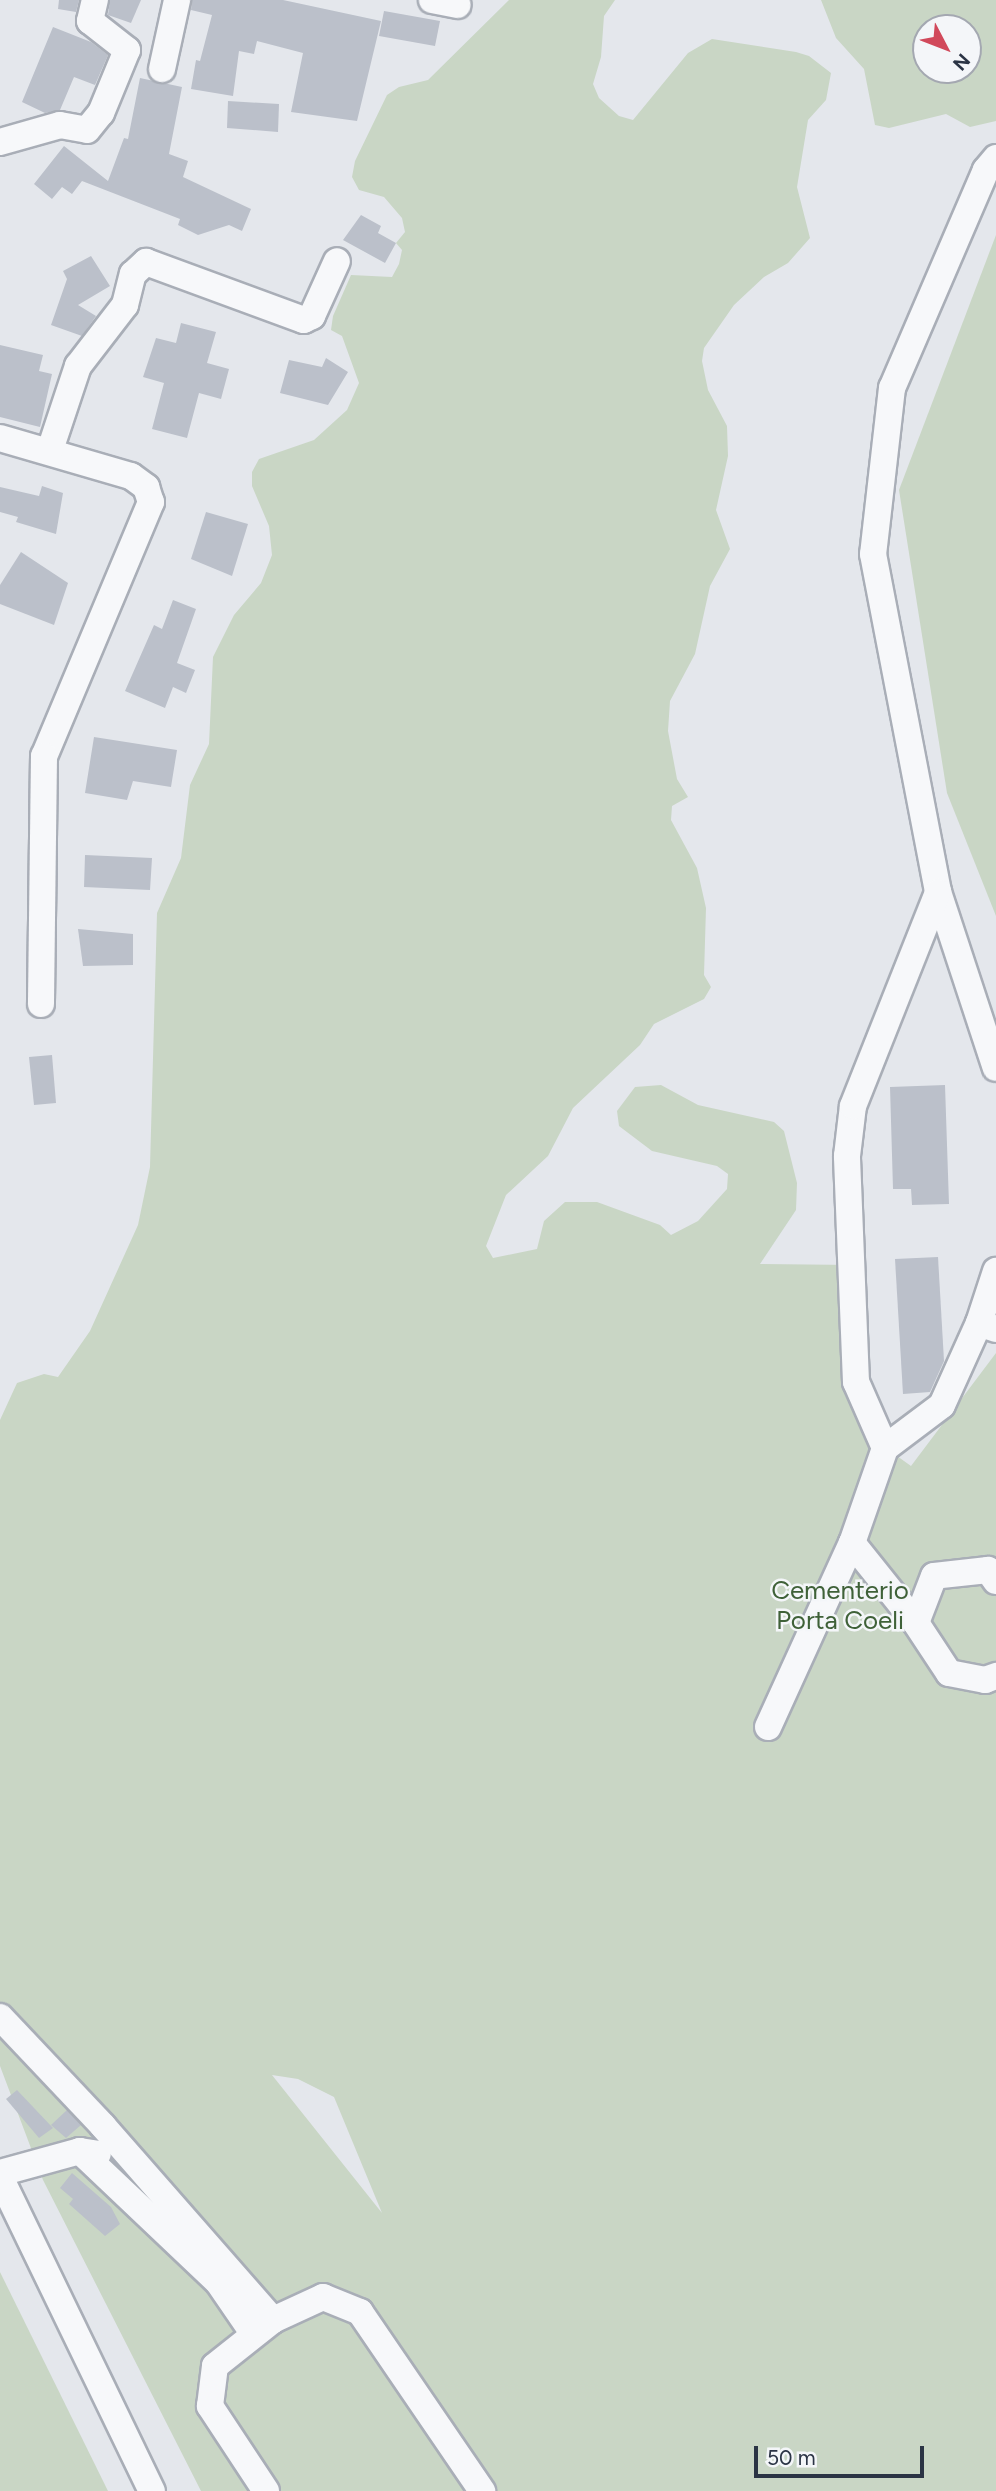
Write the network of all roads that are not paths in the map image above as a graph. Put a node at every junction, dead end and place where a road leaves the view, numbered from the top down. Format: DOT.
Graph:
graph roads {
  1 [pos="94,0"];
  2 [pos="177,0"];
  3 [pos="162,69"];
  4 [pos="0,142"];
  5 [pos="996,158"];
  6 [pos="337,261"];
  7 [pos="0,438"];
  8 [pos="50,450"];
  9 [pos="938,892"];
  10 [pos="41,1004"];
  11 [pos="996,1068"];
  12 [pos="996,1271"];
  13 [pos="988,1326"];
  14 [pos="885,1448"];
  15 [pos="852,1543"];
  16 [pos="996,1581"];
  17 [pos="916,1623"];
  18 [pos="996,1676"];
  19 [pos="768,1727"];
  20 [pos="0,2017"];
  21 [pos="80,2151"];
  22 [pos="134,2160"];
  23 [pos="0,2175"];
  24 [pos="263,2327"];
  25 [pos="152,2491"];
  26 [pos="266,2491"];
  27 [pos="482,2491"];
  1 -- 4 [label="street"];
  2 -- 3 [label="street"];
  5 -- 9 [label="street"];
  6 -- 8 [label="street"];
  7 -- 8 [label="street"];
  8 -- 10 [label="street"];
  9 -- 11 [label="street"];
  9 -- 14 [label="street"];
  12 -- 13 [label="street"];
  13 -- 14 [label="street"];
  14 -- 15 [label="street"];
  15 -- 17 [label="street"];
  15 -- 19 [label="street"];
  16 -- 17 [label="street"];
  17 -- 18 [label="street"];
  20 -- 22 [label="street"];
  21 -- 22 [label="street"];
  21 -- 23 [label="street"];
  21 -- 24 [label="street"];
  22 -- 24 [label="street"];
  23 -- 25 [label="street"];
  24 -- 26 [label="street"];
  24 -- 27 [label="street"];
}
